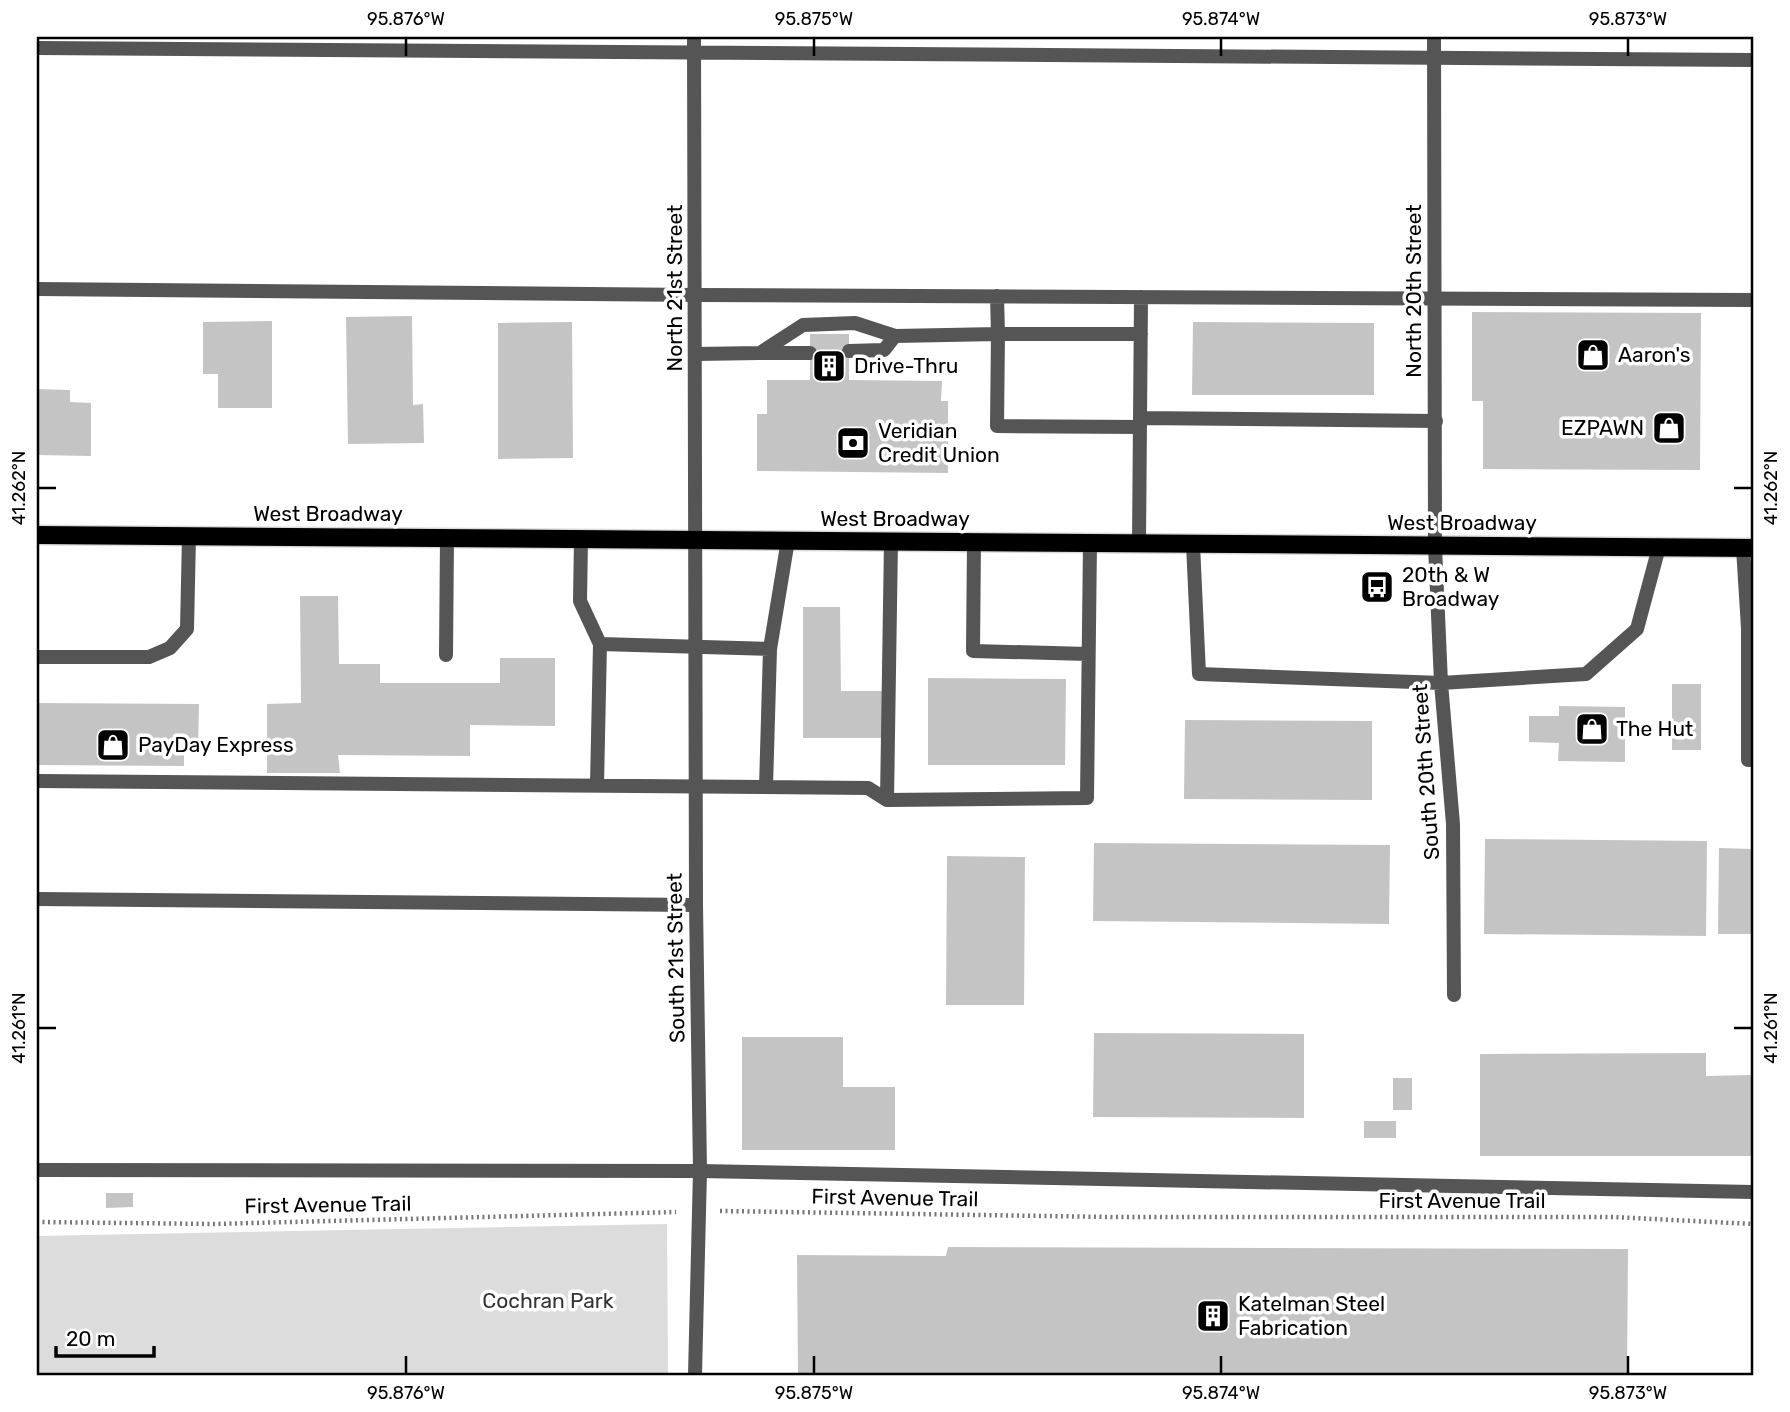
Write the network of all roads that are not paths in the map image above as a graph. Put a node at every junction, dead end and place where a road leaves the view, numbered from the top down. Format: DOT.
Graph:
graph roads {
  1 [pos="694,37"];
  2 [pos="1434,37"];
  3 [pos="37,48"];
  4 [pos="694,53"];
  5 [pos="1434,57"];
  6 [pos="1753,60"];
  7 [pos="37,289"];
  8 [pos="696,295"];
  9 [pos="997,296"];
  10 [pos="1141,297"];
  11 [pos="1436,298"];
  12 [pos="1753,300"];
  13 [pos="998,334"];
  14 [pos="1140,334"];
  15 [pos="895,336"];
  16 [pos="849,351"];
  17 [pos="760,353"];
  18 [pos="810,353"];
  19 [pos="696,354"];
  20 [pos="1436,421"];
  21 [pos="1140,422"];
  22 [pos="37,535"];
  23 [pos="189,536"];
  24 [pos="447,538"];
  25 [pos="581,539"];
  26 [pos="696,540"];
  27 [pos="788,540"];
  28 [pos="891,541"];
  29 [pos="974,542"];
  30 [pos="1090,543"];
  31 [pos="1139,543"];
  32 [pos="1194,544"];
  33 [pos="1435,546"];
  34 [pos="1659,547"];
  35 [pos="1748,548"];
  36 [pos="1750,628"];
  37 [pos="600,644"];
  38 [pos="696,646"];
  39 [pos="771,649"];
  40 [pos="1088,654"];
  41 [pos="446,655"];
  42 [pos="37,657"];
  43 [pos="1441,683"];
  44 [pos="1753,760"];
  45 [pos="37,781"];
  46 [pos="597,785"];
  47 [pos="696,787"];
  48 [pos="766,788"];
  49 [pos="887,800"];
  50 [pos="37,899"];
  51 [pos="696,905"];
  52 [pos="1454,995"];
  53 [pos="37,1170"];
  54 [pos="700,1171"];
  55 [pos="1753,1192"];
  56 [pos="695,1375"];
  1 -- 4 [label="street, North 21st Street"];
  2 -- 5 [label="street, North 20th Street"];
  3 -- 4 [label="street"];
  4 -- 5 [label="street"];
  4 -- 8 [label="street, North 21st Street"];
  5 -- 6 [label="street"];
  5 -- 11 [label="street, North 20th Street"];
  7 -- 8 [label="street"];
  8 -- 9 [label="street"];
  8 -- 19 [label="street, North 21st Street"];
  9 -- 10 [label="street"];
  9 -- 13 [label="street"];
  10 -- 11 [label="street"];
  10 -- 14 [label="street"];
  11 -- 12 [label="street"];
  11 -- 20 [label="street, North 20th Street"];
  13 -- 14 [label="street"];
  13 -- 15 [label="street"];
  13 -- 21 [label="street"];
  14 -- 21 [label="street"];
  15 -- 16 [label="street"];
  15 -- 17 [label="street"];
  17 -- 18 [label="street"];
  17 -- 19 [label="street"];
  19 -- 26 [label="street, North 21st Street"];
  20 -- 21 [label="street"];
  20 -- 33 [label="street, North 20th Street"];
  21 -- 31 [label="street"];
  22 -- 23 [label="main road, West Broadway"];
  23 -- 24 [label="main road, West Broadway"];
  23 -- 42 [label="street"];
  24 -- 25 [label="main road, West Broadway"];
  24 -- 41 [label="street"];
  25 -- 26 [label="main road, West Broadway"];
  25 -- 37 [label="street"];
  26 -- 27 [label="main road, West Broadway"];
  26 -- 38 [label="street, South 21st Street"];
  27 -- 28 [label="main road, West Broadway"];
  27 -- 39 [label="street"];
  28 -- 29 [label="main road, West Broadway"];
  28 -- 49 [label="street"];
  29 -- 30 [label="main road, West Broadway"];
  29 -- 40 [label="street"];
  30 -- 31 [label="main road, West Broadway"];
  30 -- 40 [label="street"];
  31 -- 32 [label="main road, West Broadway"];
  32 -- 33 [label="main road, West Broadway"];
  32 -- 43 [label="street"];
  33 -- 34 [label="main road, West Broadway"];
  33 -- 43 [label="street, South 20th Street"];
  34 -- 35 [label="main road, West Broadway"];
  34 -- 43 [label="street"];
  35 -- 36 [label="street"];
  36 -- 44 [label="street"];
  37 -- 38 [label="street"];
  37 -- 46 [label="street"];
  38 -- 39 [label="street"];
  38 -- 47 [label="street, South 21st Street"];
  39 -- 48 [label="street"];
  40 -- 49 [label="street"];
  43 -- 52 [label="street, South 20th Street"];
  45 -- 46 [label="street"];
  46 -- 47 [label="street"];
  47 -- 48 [label="street"];
  47 -- 51 [label="street, South 21st Street"];
  48 -- 49 [label="street"];
  50 -- 51 [label="street"];
  51 -- 54 [label="street, South 21st Street"];
  53 -- 54 [label="street"];
  54 -- 55 [label="street"];
  54 -- 56 [label="street, South 21st Street"];
}
